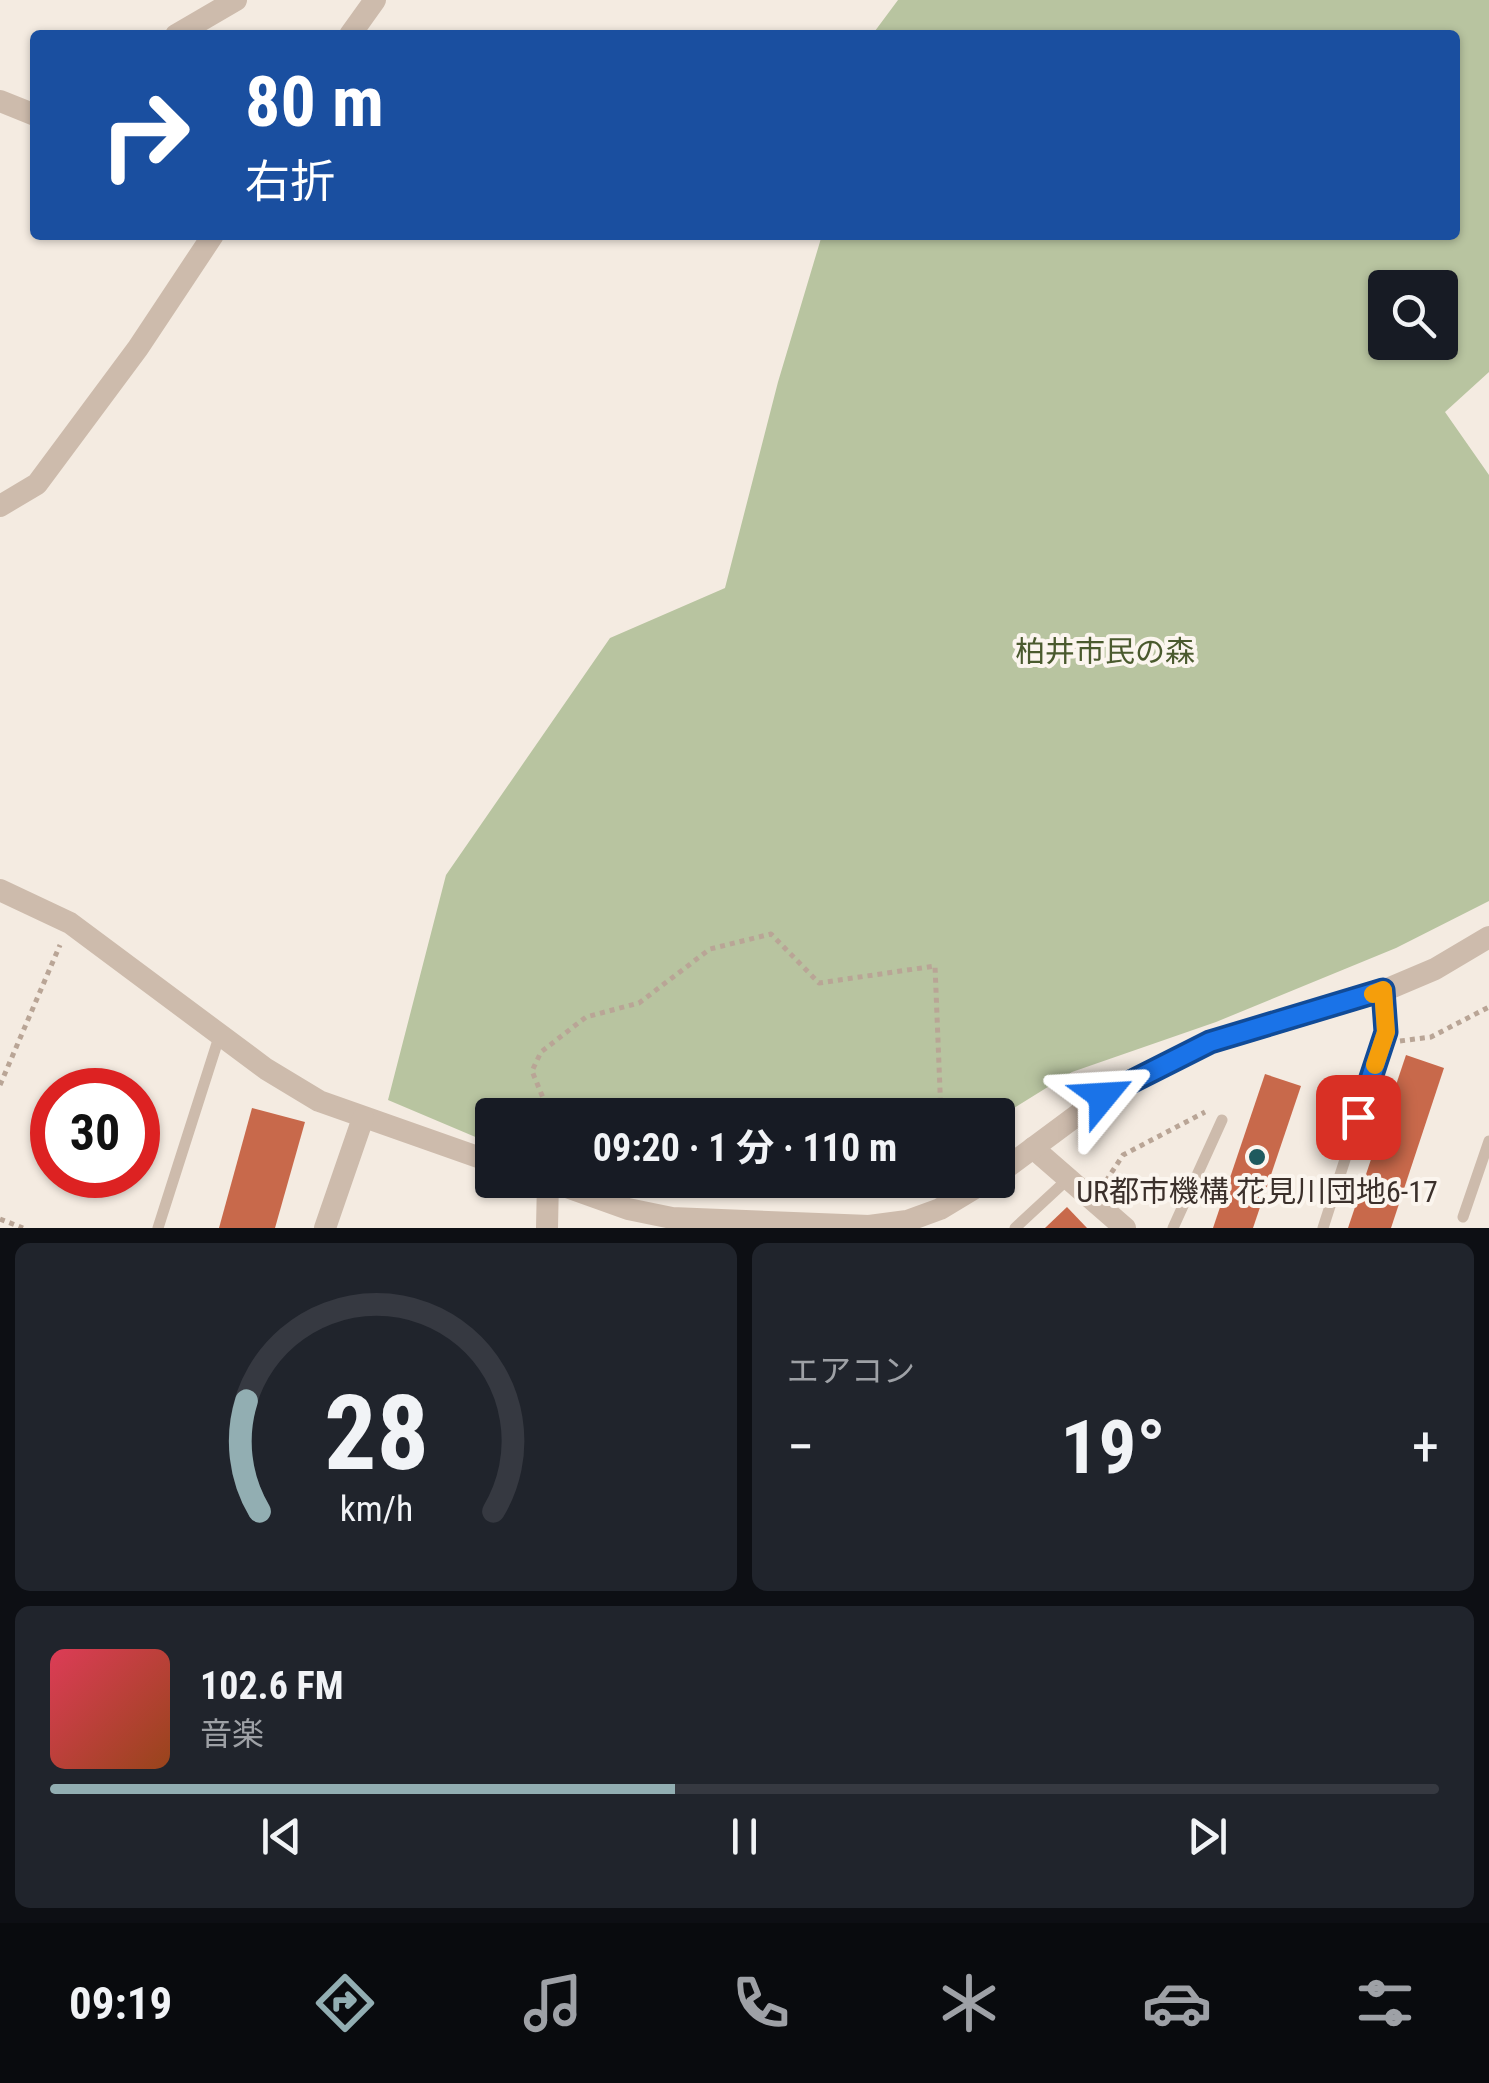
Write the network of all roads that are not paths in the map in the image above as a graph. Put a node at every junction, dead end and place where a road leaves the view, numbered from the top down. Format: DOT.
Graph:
graph roads {
  1 [pos="236,0"];
  2 [pos="375,0"];
  3 [pos="185,30"];
  4 [pos="354,30"];
  5 [pos="0,101"];
  6 [pos="30,112"];
  7 [pos="210,240"];
  8 [pos="0,506"];
  9 [pos="0,890"];
  10 [pos="1489,937"];
  11 [pos="1383,990"];
  12 [pos="220,1034"];
  13 [pos="363,1118"];
  14 [pos="1222,1120"];
  15 [pos="1489,1141"];
  16 [pos="1033,1148"];
  17 [pos="475,1156"];
  18 [pos="1015,1161"];
  19 [pos="1069,1178"];
  20 [pos="547,1198"];
  21 [pos="598,1198"];
  22 [pos="958,1198"];
  23 [pos="1463,1217"];
  24 [pos="158,1228"];
  25 [pos="324,1228"];
  26 [pos="546,1228"];
  27 [pos="1016,1228"];
  28 [pos="1125,1228"];
  29 [pos="1173,1228"];
  30 [pos="1322,1228"];
  1 -- 3 [label="street"];
  2 -- 4 [label="street"];
  5 -- 6 [label="street"];
  7 -- 8 [label="street"];
  9 -- 12 [label="street"];
  10 -- 11 [label="street"];
  11 -- 16 [label="street"];
  11 -- 30 [label="lane"];
  12 -- 13 [label="street"];
  12 -- 24 [label="lane"];
  13 -- 17 [label="street"];
  13 -- 25 [label="street"];
  14 -- 29 [label="lane"];
  15 -- 23 [label="lane"];
  16 -- 18 [label="street"];
  16 -- 19 [label="street"];
  19 -- 27 [label="lane"];
  19 -- 28 [label="street"];
  20 -- 26 [label="street"];
  21 -- 22 [label="street"];
}
